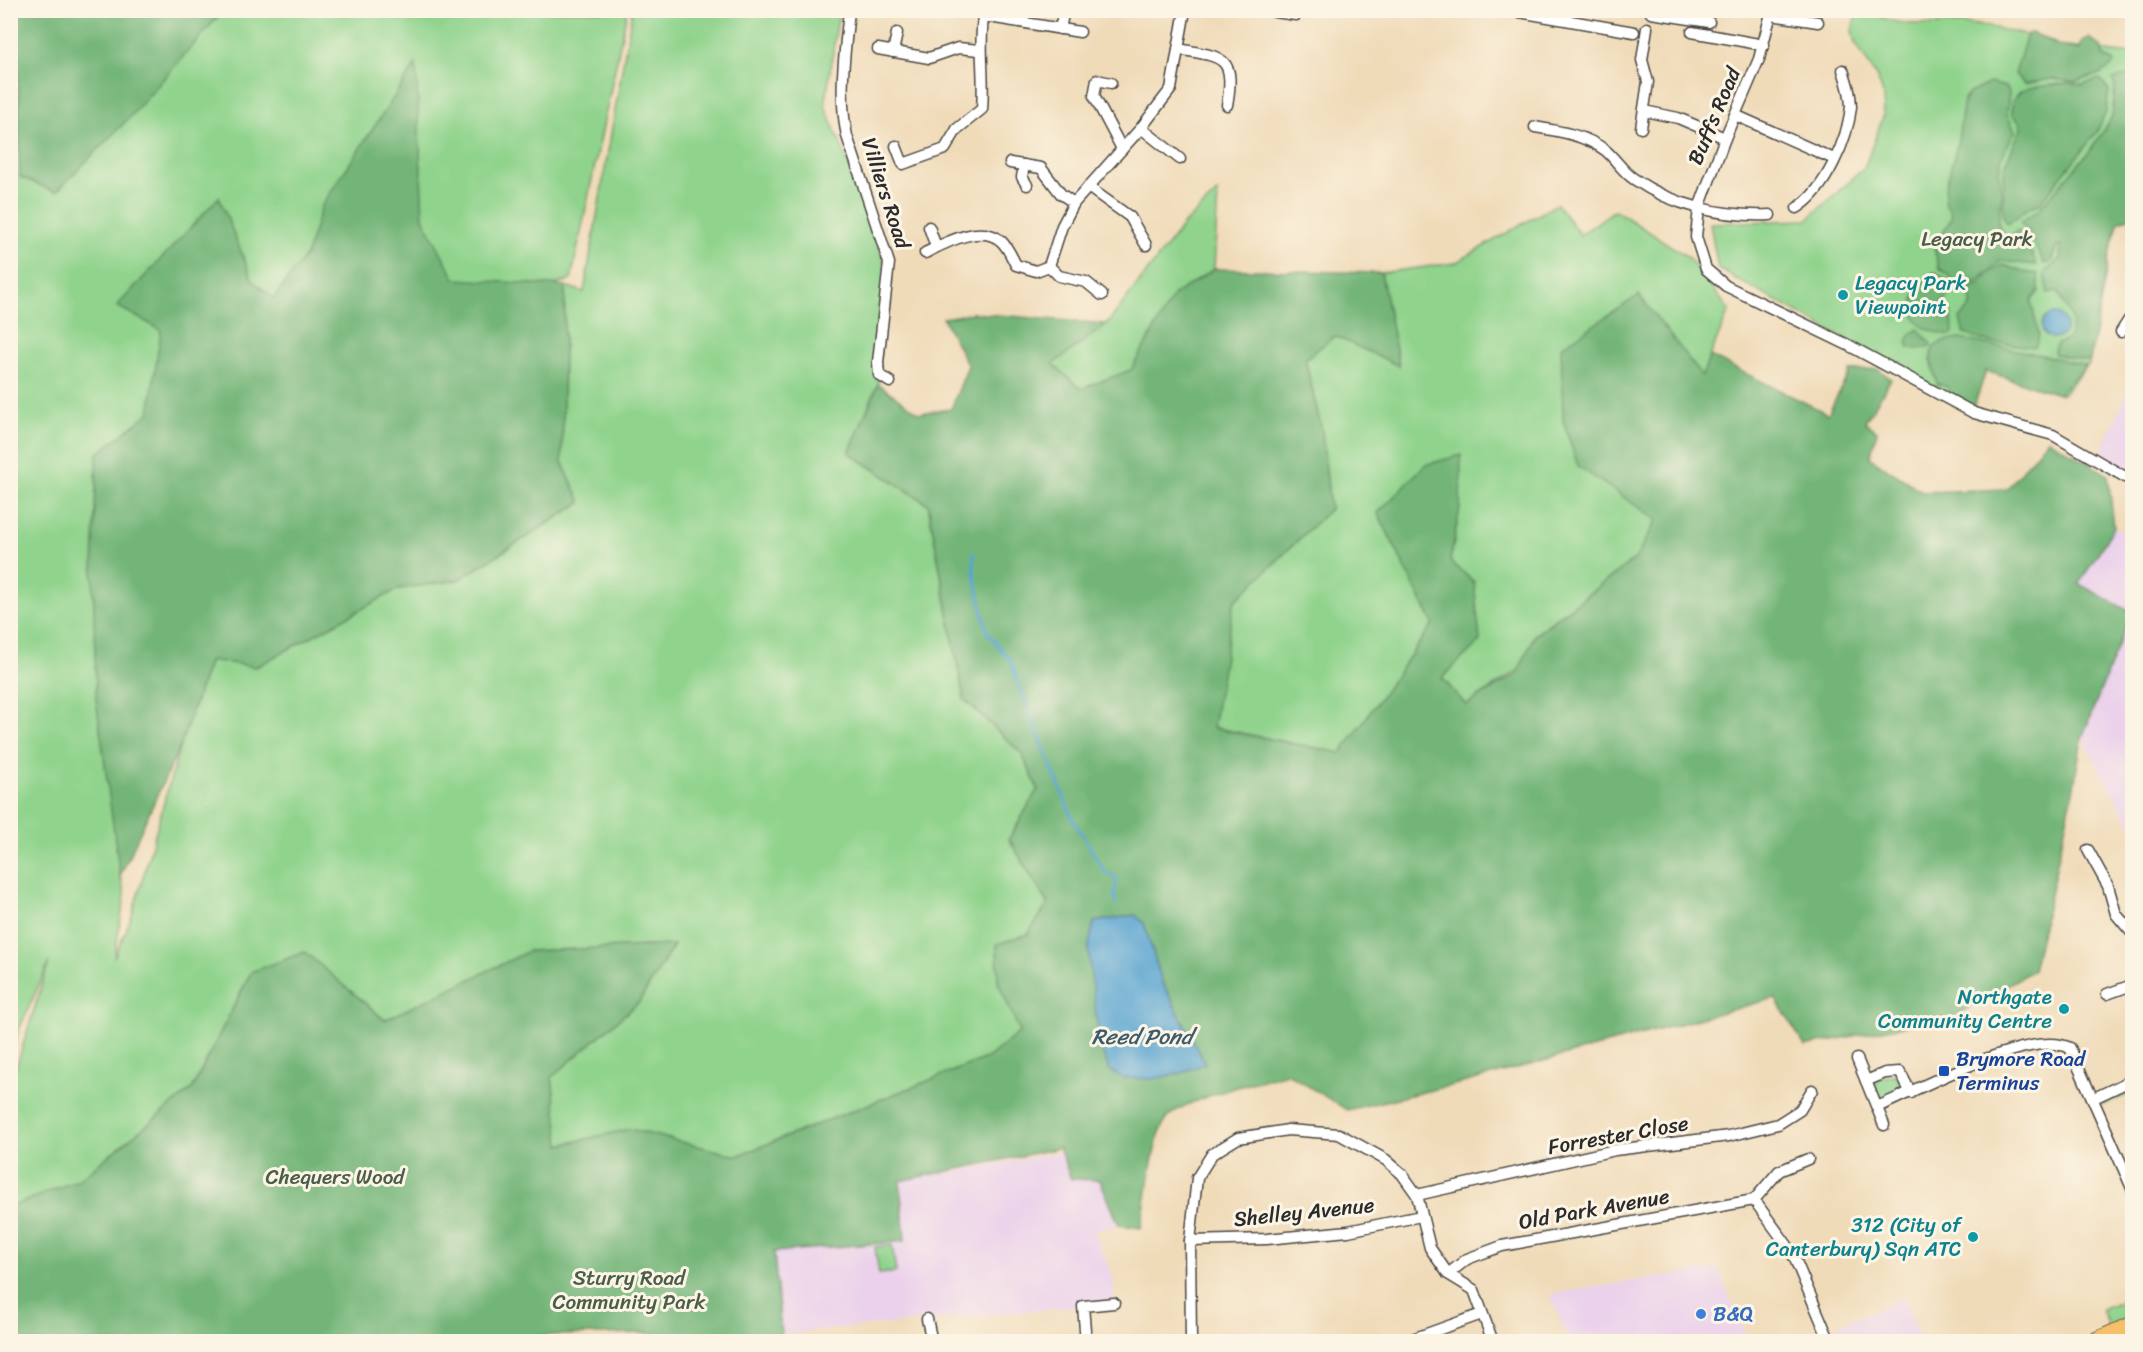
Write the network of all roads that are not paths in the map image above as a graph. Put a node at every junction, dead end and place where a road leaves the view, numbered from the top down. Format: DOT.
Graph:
graph roads {
  1 [pos="849,10"];
  2 [pos="1064,10"];
  3 [pos="1508,10"];
  4 [pos="1183,11"];
  5 [pos="1275,12"];
  6 [pos="1651,13"];
  7 [pos="1771,13"];
  8 [pos="984,14"];
  9 [pos="1681,14"];
  10 [pos="1296,16"];
  11 [pos="1709,22"];
  12 [pos="1818,22"];
  13 [pos="1647,28"];
  14 [pos="1060,29"];
  15 [pos="1080,32"];
  16 [pos="1634,32"];
  17 [pos="1692,32"];
  18 [pos="897,33"];
  19 [pos="1764,45"];
  20 [pos="878,49"];
  21 [pos="1179,49"];
  22 [pos="979,50"];
  23 [pos="893,52"];
  24 [pos="1843,70"];
  25 [pos="1111,83"];
  26 [pos="1227,105"];
  27 [pos="1644,111"];
  28 [pos="1735,115"];
  29 [pos="1535,127"];
  30 [pos="1142,128"];
  31 [pos="1641,128"];
  32 [pos="1725,138"];
  33 [pos="896,146"];
  34 [pos="1122,149"];
  35 [pos="1179,159"];
  36 [pos="1834,159"];
  37 [pos="1010,163"];
  38 [pos="1024,165"];
  39 [pos="1027,185"];
  40 [pos="1088,188"];
  41 [pos="1074,203"];
  42 [pos="1699,208"];
  43 [pos="1797,208"];
  44 [pos="1770,215"];
  45 [pos="928,227"];
  46 [pos="1146,245"];
  47 [pos="936,247"];
  48 [pos="925,253"];
  49 [pos="1049,266"];
  50 [pos="1102,296"];
  51 [pos="2133,315"];
  52 [pos="2121,332"];
  53 [pos="890,382"];
  54 [pos="2133,481"];
  55 [pos="2088,850"];
  56 [pos="2133,933"];
  57 [pos="2133,985"];
  58 [pos="2107,994"];
  59 [pos="1857,1059"];
  60 [pos="2133,1080"];
  61 [pos="1866,1081"];
  62 [pos="1812,1090"];
  63 [pos="1911,1093"];
  64 [pos="2094,1098"];
  65 [pos="1877,1107"];
  66 [pos="1884,1125"];
  67 [pos="1808,1159"];
  68 [pos="2133,1188"];
  69 [pos="1417,1195"];
  70 [pos="1754,1200"];
  71 [pos="1421,1216"];
  72 [pos="1190,1241"];
  73 [pos="1448,1274"];
  74 [pos="1114,1303"];
  75 [pos="1482,1314"];
  76 [pos="927,1319"];
  77 [pos="2133,1327"];
  78 [pos="932,1341"];
  79 [pos="1086,1341"];
  80 [pos="1191,1341"];
  81 [pos="1404,1341"];
  82 [pos="1493,1341"];
  83 [pos="1830,1341"];
  84 [pos="2097,1341"];
  1 -- 53 [label="street, Villiers Road"];
  2 -- 14 [label="street"];
  3 -- 16 [label="street"];
  4 -- 21 [label="street"];
  5 -- 10 [label="street"];
  6 -- 9 [label="street"];
  7 -- 12 [label="street"];
  7 -- 19 [label="street, Buffs Road"];
  8 -- 14 [label="street"];
  8 -- 22 [label="street"];
  9 -- 11 [label="street"];
  13 -- 27 [label="street"];
  14 -- 15 [label="street"];
  17 -- 19 [label="street"];
  18 -- 23 [label="street"];
  19 -- 28 [label="street, Buffs Road"];
  20 -- 23 [label="street"];
  21 -- 26 [label="street"];
  21 -- 30 [label="street"];
  22 -- 23 [label="street"];
  22 -- 33 [label="street"];
  24 -- 36 [label="street"];
  25 -- 34 [label="street"];
  27 -- 31 [label="street"];
  27 -- 32 [label="street"];
  28 -- 32 [label="street, Buffs Road"];
  28 -- 36 [label="street"];
  29 -- 42 [label="street"];
  30 -- 34 [label="street"];
  30 -- 35 [label="street"];
  32 -- 42 [label="street, Buffs Road"];
  34 -- 40 [label="street"];
  36 -- 43 [label="street"];
  37 -- 38 [label="street"];
  38 -- 39 [label="street"];
  38 -- 41 [label="street"];
  40 -- 41 [label="street"];
  40 -- 46 [label="street"];
  41 -- 49 [label="street"];
  42 -- 44 [label="street"];
  42 -- 54 [label="street, Buffs Road"];
  45 -- 47 [label="street"];
  47 -- 48 [label="street"];
  47 -- 49 [label="street"];
  49 -- 50 [label="street"];
  51 -- 52 [label="street"];
  55 -- 56 [label="street"];
  57 -- 58 [label="street"];
  59 -- 61 [label="street"];
  60 -- 64 [label="street"];
  61 -- 63 [label="street"];
  61 -- 65 [label="street"];
  62 -- 69 [label="street, Forrester Close"];
  63 -- 64 [label="street"];
  63 -- 65 [label="street"];
  64 -- 68 [label="street"];
  65 -- 66 [label="street"];
  67 -- 70 [label="street"];
  69 -- 71 [label="street"];
  69 -- 72 [label="street"];
  70 -- 73 [label="street, Old Park Avenue"];
  70 -- 83 [label="street"];
  71 -- 72 [label="street, Shelley Avenue"];
  71 -- 73 [label="street"];
  72 -- 80 [label="street"];
  73 -- 75 [label="street"];
  74 -- 79 [label="street"];
  75 -- 81 [label="street"];
  75 -- 82 [label="street"];
  76 -- 78 [label="street"];
  77 -- 84 [label="highway"];
}
